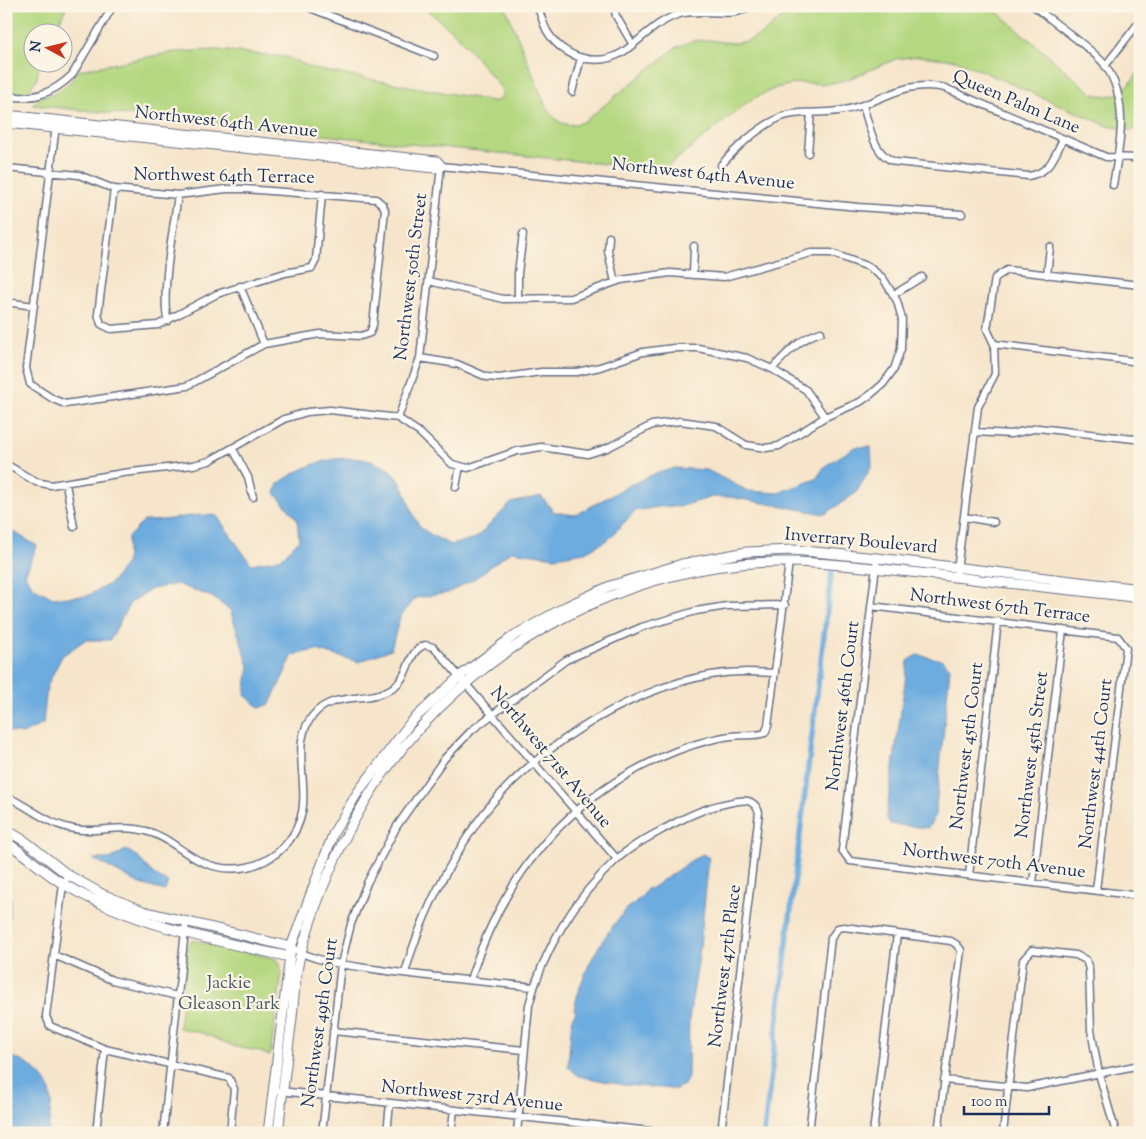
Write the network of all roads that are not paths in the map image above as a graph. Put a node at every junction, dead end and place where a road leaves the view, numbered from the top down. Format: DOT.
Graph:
graph roads {
  1 [pos="113,6"];
  2 [pos="305,6"];
  3 [pos="538,6"];
  4 [pos="614,6"];
  5 [pos="750,6"];
  6 [pos="1034,6"];
  7 [pos="695,9"];
  8 [pos="1140,21"];
  9 [pos="633,45"];
  10 [pos="434,56"];
  11 [pos="581,58"];
  12 [pos="1105,66"];
  13 [pos="572,92"];
  14 [pos="6,96"];
  15 [pos="863,106"];
  16 [pos="811,113"];
  17 [pos="6,114"];
  18 [pos="6,123"];
  19 [pos="56,124"];
  20 [pos="1063,139"];
  21 [pos="808,153"];
  22 [pos="1140,158"];
  23 [pos="1118,159"];
  24 [pos="721,165"];
  25 [pos="441,166"];
  26 [pos="6,168"];
  27 [pos="51,172"];
  28 [pos="1114,184"];
  29 [pos="114,189"];
  30 [pos="322,194"];
  31 [pos="178,195"];
  32 [pos="962,214"];
  33 [pos="523,234"];
  34 [pos="609,238"];
  35 [pos="694,246"];
  36 [pos="1050,247"];
  37 [pos="693,274"];
  38 [pos="1047,275"];
  39 [pos="922,277"];
  40 [pos="429,281"];
  41 [pos="616,282"];
  42 [pos="1140,285"];
  43 [pos="240,286"];
  44 [pos="893,295"];
  45 [pos="518,298"];
  46 [pos="6,302"];
  47 [pos="34,306"];
  48 [pos="168,321"];
  49 [pos="821,332"];
  50 [pos="264,344"];
  51 [pos="994,344"];
  52 [pos="420,358"];
  53 [pos="1140,362"];
  54 [pos="772,369"];
  55 [pos="825,417"];
  56 [pos="398,418"];
  57 [pos="974,432"];
  58 [pos="1140,437"];
  59 [pos="233,449"];
  60 [pos="6,464"];
  61 [pos="460,466"];
  62 [pos="66,484"];
  63 [pos="456,487"];
  64 [pos="253,497"];
  65 [pos="964,517"];
  66 [pos="994,522"];
  67 [pos="74,527"];
  68 [pos="877,558"];
  69 [pos="789,562"];
  70 [pos="876,568"];
  71 [pos="957,573"];
  72 [pos="1052,583"];
  73 [pos="1140,589"];
  74 [pos="1140,598"];
  75 [pos="785,605"];
  76 [pos="871,606"];
  77 [pos="998,621"];
  78 [pos="1063,630"];
  79 [pos="1123,643"];
  80 [pos="775,674"];
  81 [pos="460,676"];
  82 [pos="466,683"];
  83 [pos="493,714"];
  84 [pos="536,763"];
  85 [pos="6,796"];
  86 [pos="576,812"];
  87 [pos="7,832"];
  88 [pos="6,842"];
  89 [pos="845,857"];
  90 [pos="617,859"];
  91 [pos="68,874"];
  92 [pos="969,875"];
  93 [pos="1033,883"];
  94 [pos="63,884"];
  95 [pos="1096,890"];
  96 [pos="1140,896"];
  97 [pos="186,922"];
  98 [pos="185,934"];
  99 [pos="896,934"];
  100 [pos="1140,941"];
  101 [pos="291,947"];
  102 [pos="301,953"];
  103 [pos="54,955"];
  104 [pos="290,957"];
  105 [pos="341,964"];
  106 [pos="405,974"];
  107 [pos="470,980"];
  108 [pos="534,987"];
  109 [pos="177,996"];
  110 [pos="1140,1004"];
  111 [pos="333,1031"];
  112 [pos="105,1049"];
  113 [pos="524,1050"];
  114 [pos="170,1064"];
  115 [pos="1140,1065"];
  116 [pos="1099,1074"];
  117 [pos="944,1080"];
  118 [pos="1008,1087"];
  119 [pos="273,1090"];
  120 [pos="282,1092"];
  121 [pos="326,1097"];
  122 [pos="390,1103"];
  123 [pos="454,1110"];
  124 [pos="518,1117"];
  125 [pos="582,1124"];
  126 [pos="646,1132"];
  127 [pos="96,1133"];
  128 [pos="163,1133"];
  129 [pos="230,1133"];
  130 [pos="268,1133"];
  131 [pos="278,1133"];
  132 [pos="322,1133"];
  133 [pos="387,1133"];
  134 [pos="451,1133"];
  135 [pos="517,1133"];
  136 [pos="581,1133"];
  137 [pos="669,1133"];
  138 [pos="721,1133"];
  139 [pos="809,1133"];
  140 [pos="873,1133"];
  141 [pos="938,1133"];
  142 [pos="1003,1133"];
  143 [pos="1116,1133"];
  1 -- 14 [label="street"];
  2 -- 10 [label="street"];
  3 -- 11 [label="street"];
  4 -- 9 [label="street"];
  5 -- 7 [label="street"];
  6 -- 12 [label="street"];
  7 -- 9 [label="street"];
  8 -- 12 [label="street"];
  9 -- 11 [label="street"];
  11 -- 13 [label="street"];
  12 -- 23 [label="street"];
  15 -- 16 [label="street, Queen Palm Lane"];
  15 -- 20 [label="street, Queen Palm Lane"];
  15 -- 20 [label="street"];
  16 -- 21 [label="street"];
  16 -- 24 [label="street, Queen Palm Lane"];
  17 -- 19 [label="street, Northwest 64th Avenue"];
  18 -- 19 [label="street, Northwest 64th Avenue"];
  19 -- 25 [label="street, Northwest 64th Avenue"];
  19 -- 27 [label="street"];
  20 -- 23 [label="street, Queen Palm Lane"];
  22 -- 23 [label="street, Queen Palm Lane"];
  23 -- 28 [label="street"];
  25 -- 32 [label="street, Northwest 64th Avenue"];
  25 -- 40 [label="street, Northwest 50th Street"];
  26 -- 27 [label="street, Northwest 64th Terrace"];
  27 -- 29 [label="street, Northwest 64th Terrace"];
  27 -- 47 [label="street"];
  29 -- 31 [label="street, Northwest 64th Terrace"];
  29 -- 48 [label="street"];
  30 -- 31 [label="street, Northwest 64th Terrace"];
  30 -- 43 [label="street"];
  30 -- 50 [label="street, Northwest 64th Terrace"];
  31 -- 48 [label="street"];
  33 -- 45 [label="street"];
  34 -- 41 [label="street"];
  35 -- 37 [label="street"];
  36 -- 38 [label="street"];
  37 -- 41 [label="street"];
  37 -- 44 [label="street"];
  38 -- 42 [label="street"];
  38 -- 51 [label="street"];
  39 -- 44 [label="street"];
  40 -- 45 [label="street"];
  40 -- 52 [label="street, Northwest 50th Street"];
  41 -- 45 [label="street"];
  43 -- 48 [label="street"];
  43 -- 50 [label="street"];
  44 -- 55 [label="street"];
  46 -- 47 [label="street"];
  47 -- 50 [label="street"];
  49 -- 54 [label="street"];
  51 -- 53 [label="street"];
  51 -- 57 [label="street"];
  52 -- 54 [label="street"];
  52 -- 56 [label="street, Northwest 50th Street"];
  54 -- 55 [label="street"];
  55 -- 61 [label="street"];
  56 -- 59 [label="street"];
  56 -- 61 [label="street"];
  57 -- 58 [label="street"];
  57 -- 65 [label="street"];
  59 -- 62 [label="street"];
  59 -- 64 [label="street"];
  60 -- 62 [label="street"];
  61 -- 63 [label="street"];
  62 -- 67 [label="street"];
  65 -- 66 [label="street"];
  65 -- 71 [label="street"];
  68 -- 70 [label="street, Northwest 46th Court"];
  68 -- 71 [label="street, Inverrary Boulevard"];
  68 -- 81 [label="street, Inverrary Boulevard"];
  69 -- 70 [label="street, Inverrary Boulevard"];
  69 -- 75 [label="street"];
  69 -- 82 [label="street, Inverrary Boulevard"];
  70 -- 71 [label="street, Inverrary Boulevard"];
  70 -- 76 [label="street, Northwest 46th Court"];
  71 -- 72 [label="street, Inverrary Boulevard"];
  72 -- 73 [label="street, Inverrary Boulevard"];
  72 -- 74 [label="street, Inverrary Boulevard"];
  75 -- 80 [label="street"];
  75 -- 83 [label="street, Northwest 49th Court"];
  76 -- 77 [label="street, Northwest 67th Terrace"];
  76 -- 89 [label="street, Northwest 46th Court"];
  77 -- 78 [label="street, Northwest 67th Terrace"];
  77 -- 92 [label="street, Northwest 45th Court"];
  78 -- 79 [label="street, Northwest 67th Terrace"];
  78 -- 93 [label="street, Northwest 45th Street"];
  79 -- 95 [label="street, Northwest 44th Court"];
  80 -- 84 [label="street"];
  80 -- 86 [label="street"];
  81 -- 82 [label="street, Northwest 71st Avenue"];
  81 -- 85 [label="street, Northwest 71st Avenue"];
  81 -- 101 [label="street, Inverrary Boulevard"];
  82 -- 83 [label="street, Northwest 71st Avenue"];
  82 -- 102 [label="street, Inverrary Boulevard"];
  83 -- 84 [label="street, Northwest 71st Avenue"];
  83 -- 105 [label="street, Northwest 49th Court"];
  84 -- 86 [label="street, Northwest 71st Avenue"];
  84 -- 106 [label="street"];
  86 -- 90 [label="street, Northwest 71st Avenue"];
  86 -- 107 [label="street"];
  87 -- 91 [label="street"];
  88 -- 94 [label="street"];
  89 -- 92 [label="street, Northwest 70th Avenue"];
  90 -- 108 [label="street"];
  90 -- 138 [label="street, Northwest 47th Place"];
  91 -- 94 [label="street"];
  91 -- 97 [label="street"];
  92 -- 93 [label="street, Northwest 70th Avenue"];
  93 -- 95 [label="street, Northwest 70th Avenue"];
  94 -- 98 [label="street"];
  94 -- 103 [label="street"];
  95 -- 96 [label="street, Northwest 70th Avenue"];
  97 -- 98 [label="street"];
  97 -- 101 [label="street"];
  98 -- 104 [label="street"];
  98 -- 109 [label="street"];
  99 -- 117 [label="street"];
  99 -- 139 [label="street"];
  99 -- 140 [label="street"];
  100 -- 110 [label="street"];
  101 -- 102 [label="street"];
  101 -- 104 [label="street, Inverrary Boulevard"];
  102 -- 104 [label="street"];
  102 -- 105 [label="street"];
  102 -- 120 [label="street, Inverrary Boulevard"];
  103 -- 109 [label="street"];
  103 -- 112 [label="street"];
  104 -- 119 [label="street, Inverrary Boulevard"];
  105 -- 106 [label="street"];
  105 -- 111 [label="street, Northwest 49th Court"];
  106 -- 107 [label="street"];
  107 -- 108 [label="street"];
  108 -- 113 [label="street"];
  109 -- 114 [label="street"];
  111 -- 113 [label="street"];
  111 -- 121 [label="street, Northwest 49th Court"];
  112 -- 114 [label="street"];
  112 -- 127 [label="street"];
  113 -- 124 [label="street"];
  114 -- 128 [label="street"];
  114 -- 129 [label="street"];
  115 -- 116 [label="street"];
  116 -- 118 [label="street"];
  116 -- 118 [label="street"];
  116 -- 143 [label="street"];
  117 -- 118 [label="street"];
  117 -- 141 [label="street"];
  118 -- 142 [label="street"];
  119 -- 120 [label="street, Northwest 73rd Avenue"];
  119 -- 130 [label="street, Inverrary Boulevard"];
  120 -- 121 [label="street, Northwest 73rd Avenue"];
  120 -- 131 [label="street, Inverrary Boulevard"];
  121 -- 122 [label="street, Northwest 73rd Avenue"];
  121 -- 132 [label="street, Northwest 49th Court"];
  122 -- 123 [label="street, Northwest 73rd Avenue"];
  122 -- 133 [label="street"];
  123 -- 124 [label="street, Northwest 73rd Avenue"];
  123 -- 134 [label="street"];
  124 -- 125 [label="street, Northwest 73rd Avenue"];
  124 -- 135 [label="street"];
  125 -- 126 [label="street, Northwest 73rd Avenue"];
  125 -- 136 [label="street"];
  126 -- 137 [label="street, Northwest 73rd Avenue"];
}
